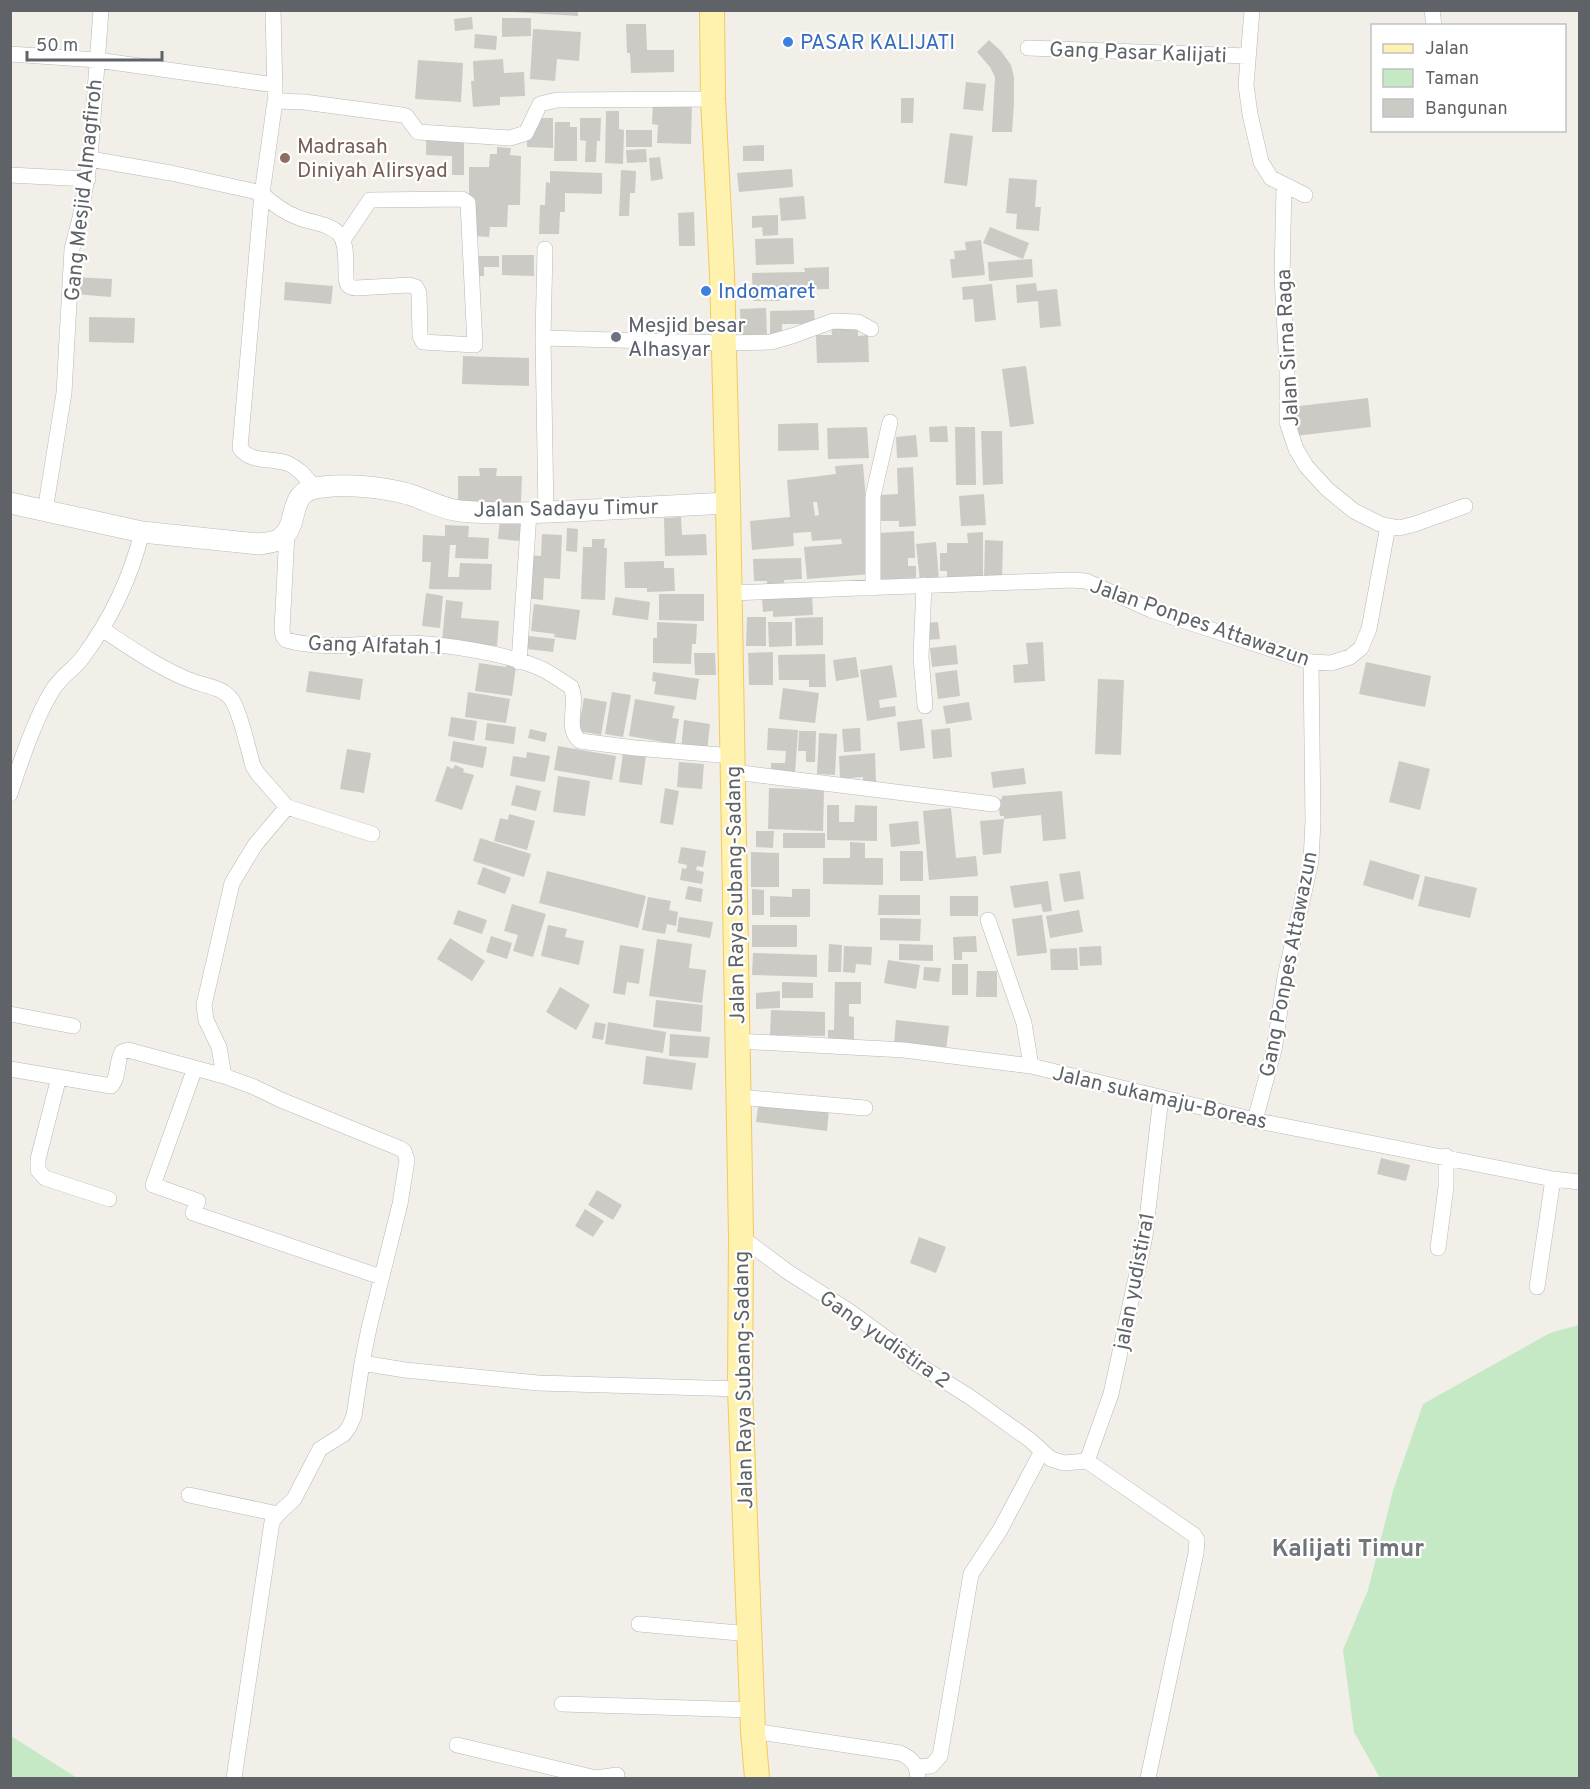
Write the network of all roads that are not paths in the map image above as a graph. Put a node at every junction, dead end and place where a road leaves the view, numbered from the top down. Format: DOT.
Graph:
graph roads {
  1 [pos="101,10"];
  2 [pos="273,10"];
  3 [pos="712,10"];
  4 [pos="1252,10"];
  5 [pos="1028,48"];
  6 [pos="10,54"];
  7 [pos="1248,56"];
  8 [pos="97,60"];
  9 [pos="275,93"];
  10 [pos="713,99"];
  11 [pos="90,159"];
  12 [pos="10,175"];
  13 [pos="88,179"];
  14 [pos="1284,186"];
  15 [pos="262,194"];
  16 [pos="1305,195"];
  17 [pos="342,240"];
  18 [pos="545,249"];
  19 [pos="871,330"];
  20 [pos="543,338"];
  21 [pos="723,343"];
  22 [pos="890,422"];
  23 [pos="314,488"];
  24 [pos="10,503"];
  25 [pos="728,503"];
  26 [pos="1465,506"];
  27 [pos="45,511"];
  28 [pos="538,513"];
  29 [pos="1388,525"];
  30 [pos="142,532"];
  31 [pos="286,532"];
  32 [pos="924,585"];
  33 [pos="873,588"];
  34 [pos="730,593"];
  35 [pos="102,629"];
  36 [pos="519,662"];
  37 [pos="1311,662"];
  38 [pos="925,705"];
  39 [pos="733,764"];
  40 [pos="10,794"];
  41 [pos="993,804"];
  42 [pos="287,807"];
  43 [pos="372,834"];
  44 [pos="988,920"];
  45 [pos="10,1014"];
  46 [pos="73,1026"];
  47 [pos="737,1041"];
  48 [pos="1031,1066"];
  49 [pos="195,1068"];
  50 [pos="10,1069"];
  51 [pos="224,1076"];
  52 [pos="59,1077"];
  53 [pos="737,1097"];
  54 [pos="1161,1097"];
  55 [pos="865,1108"];
  56 [pos="1255,1120"];
  57 [pos="1446,1156"];
  58 [pos="1552,1179"];
  59 [pos="1580,1182"];
  60 [pos="109,1199"];
  61 [pos="741,1237"];
  62 [pos="1438,1248"];
  63 [pos="381,1277"];
  64 [pos="1537,1287"];
  65 [pos="362,1363"];
  66 [pos="740,1389"];
  67 [pos="1042,1451"];
  68 [pos="1087,1461"];
  69 [pos="189,1495"];
  70 [pos="278,1514"];
  71 [pos="639,1624"];
  72 [pos="750,1634"];
  73 [pos="562,1704"];
  74 [pos="752,1721"];
  75 [pos="457,1746"];
  76 [pos="917,1773"];
  77 [pos="617,1775"];
  78 [pos="596,1778"];
  79 [pos="234,1779"];
  80 [pos="757,1779"];
  81 [pos="1148,1779"];
  1 -- 8 [label="street, Gang Mesjid Almagfiroh"];
  2 -- 9 [label="street"];
  3 -- 10 [label="main road, Jalan Raya Subang-Sadang"];
  4 -- 7 [label="street"];
  5 -- 7 [label="street, Gang Pasar Kalijati"];
  6 -- 8 [label="street"];
  7 -- 14 [label="street"];
  8 -- 9 [label="street"];
  8 -- 11 [label="street, Gang Mesjid Almagfiroh"];
  9 -- 10 [label="street"];
  9 -- 15 [label="street"];
  10 -- 21 [label="main road, Jalan Raya Subang-Sadang"];
  11 -- 13 [label="street, Gang Mesjid Almagfiroh"];
  11 -- 15 [label="street"];
  12 -- 13 [label="street"];
  13 -- 27 [label="street, Gang Mesjid Almagfiroh"];
  14 -- 16 [label="street"];
  14 -- 29 [label="street, Jalan Sirna Raga"];
  15 -- 17 [label="street"];
  15 -- 23 [label="street"];
  17 -- 17 [label="street"];
  18 -- 20 [label="street"];
  19 -- 21 [label="street"];
  20 -- 21 [label="street"];
  20 -- 28 [label="street"];
  21 -- 25 [label="main road, Jalan Raya Subang-Sadang"];
  22 -- 33 [label="street"];
  23 -- 28 [label="street, Jalan Sadayu Timur"];
  23 -- 31 [label="street"];
  24 -- 27 [label="street"];
  25 -- 28 [label="street, Jalan Sadayu Timur"];
  25 -- 34 [label="main road, Jalan Raya Subang-Sadang"];
  26 -- 29 [label="street, Jalan Sirna Raga"];
  27 -- 30 [label="street"];
  28 -- 36 [label="street"];
  29 -- 37 [label="street, Jalan Ponpes Attawazun"];
  30 -- 31 [label="street"];
  30 -- 35 [label="street"];
  31 -- 36 [label="street, Gang Alfatah 1"];
  32 -- 33 [label="street, Jalan Ponpes Attawazun"];
  32 -- 37 [label="street, Jalan Ponpes Attawazun"];
  32 -- 38 [label="street"];
  33 -- 34 [label="street, Jalan Ponpes Attawazun"];
  34 -- 39 [label="main road, Jalan Raya Subang-Sadang"];
  35 -- 40 [label="street"];
  35 -- 42 [label="street"];
  36 -- 39 [label="street, Gang Alfatah 1"];
  37 -- 56 [label="street, Gang Ponpes Attawazun"];
  39 -- 41 [label="street"];
  39 -- 47 [label="main road, Jalan Raya Subang-Sadang"];
  42 -- 43 [label="street"];
  42 -- 51 [label="street"];
  44 -- 48 [label="street"];
  45 -- 46 [label="street"];
  47 -- 48 [label="street, Jalan sukamaju-Boreas"];
  47 -- 53 [label="main road, Jalan Raya Subang-Sadang"];
  48 -- 54 [label="street, Jalan sukamaju-Boreas"];
  49 -- 51 [label="street"];
  49 -- 52 [label="street"];
  49 -- 63 [label="street"];
  50 -- 52 [label="street"];
  51 -- 63 [label="street"];
  52 -- 60 [label="street"];
  53 -- 55 [label="street"];
  53 -- 61 [label="main road, Jalan Raya Subang-Sadang"];
  54 -- 56 [label="street, Jalan sukamaju-Boreas"];
  54 -- 68 [label="street, jalan yudistira1"];
  56 -- 57 [label="street, Jalan sukamaju-Boreas"];
  57 -- 58 [label="street, Jalan sukamaju-Boreas"];
  57 -- 62 [label="street"];
  58 -- 59 [label="street, Jalan sukamaju-Boreas"];
  58 -- 64 [label="street"];
  61 -- 66 [label="main road, Jalan Raya Subang-Sadang"];
  61 -- 67 [label="street, Gang yudistira 2"];
  63 -- 65 [label="street"];
  65 -- 66 [label="street"];
  65 -- 70 [label="street"];
  66 -- 72 [label="main road, Jalan Raya Subang-Sadang"];
  67 -- 68 [label="street, Gang yudistira 2"];
  67 -- 76 [label="street"];
  68 -- 81 [label="street"];
  69 -- 70 [label="street"];
  70 -- 79 [label="street"];
  71 -- 72 [label="street"];
  72 -- 74 [label="main road, Jalan Raya Subang-Sadang"];
  73 -- 74 [label="street"];
  74 -- 76 [label="street"];
  74 -- 80 [label="main road, Jalan Raya Subang-Sadang"];
  75 -- 78 [label="street"];
  77 -- 78 [label="street"];
}
